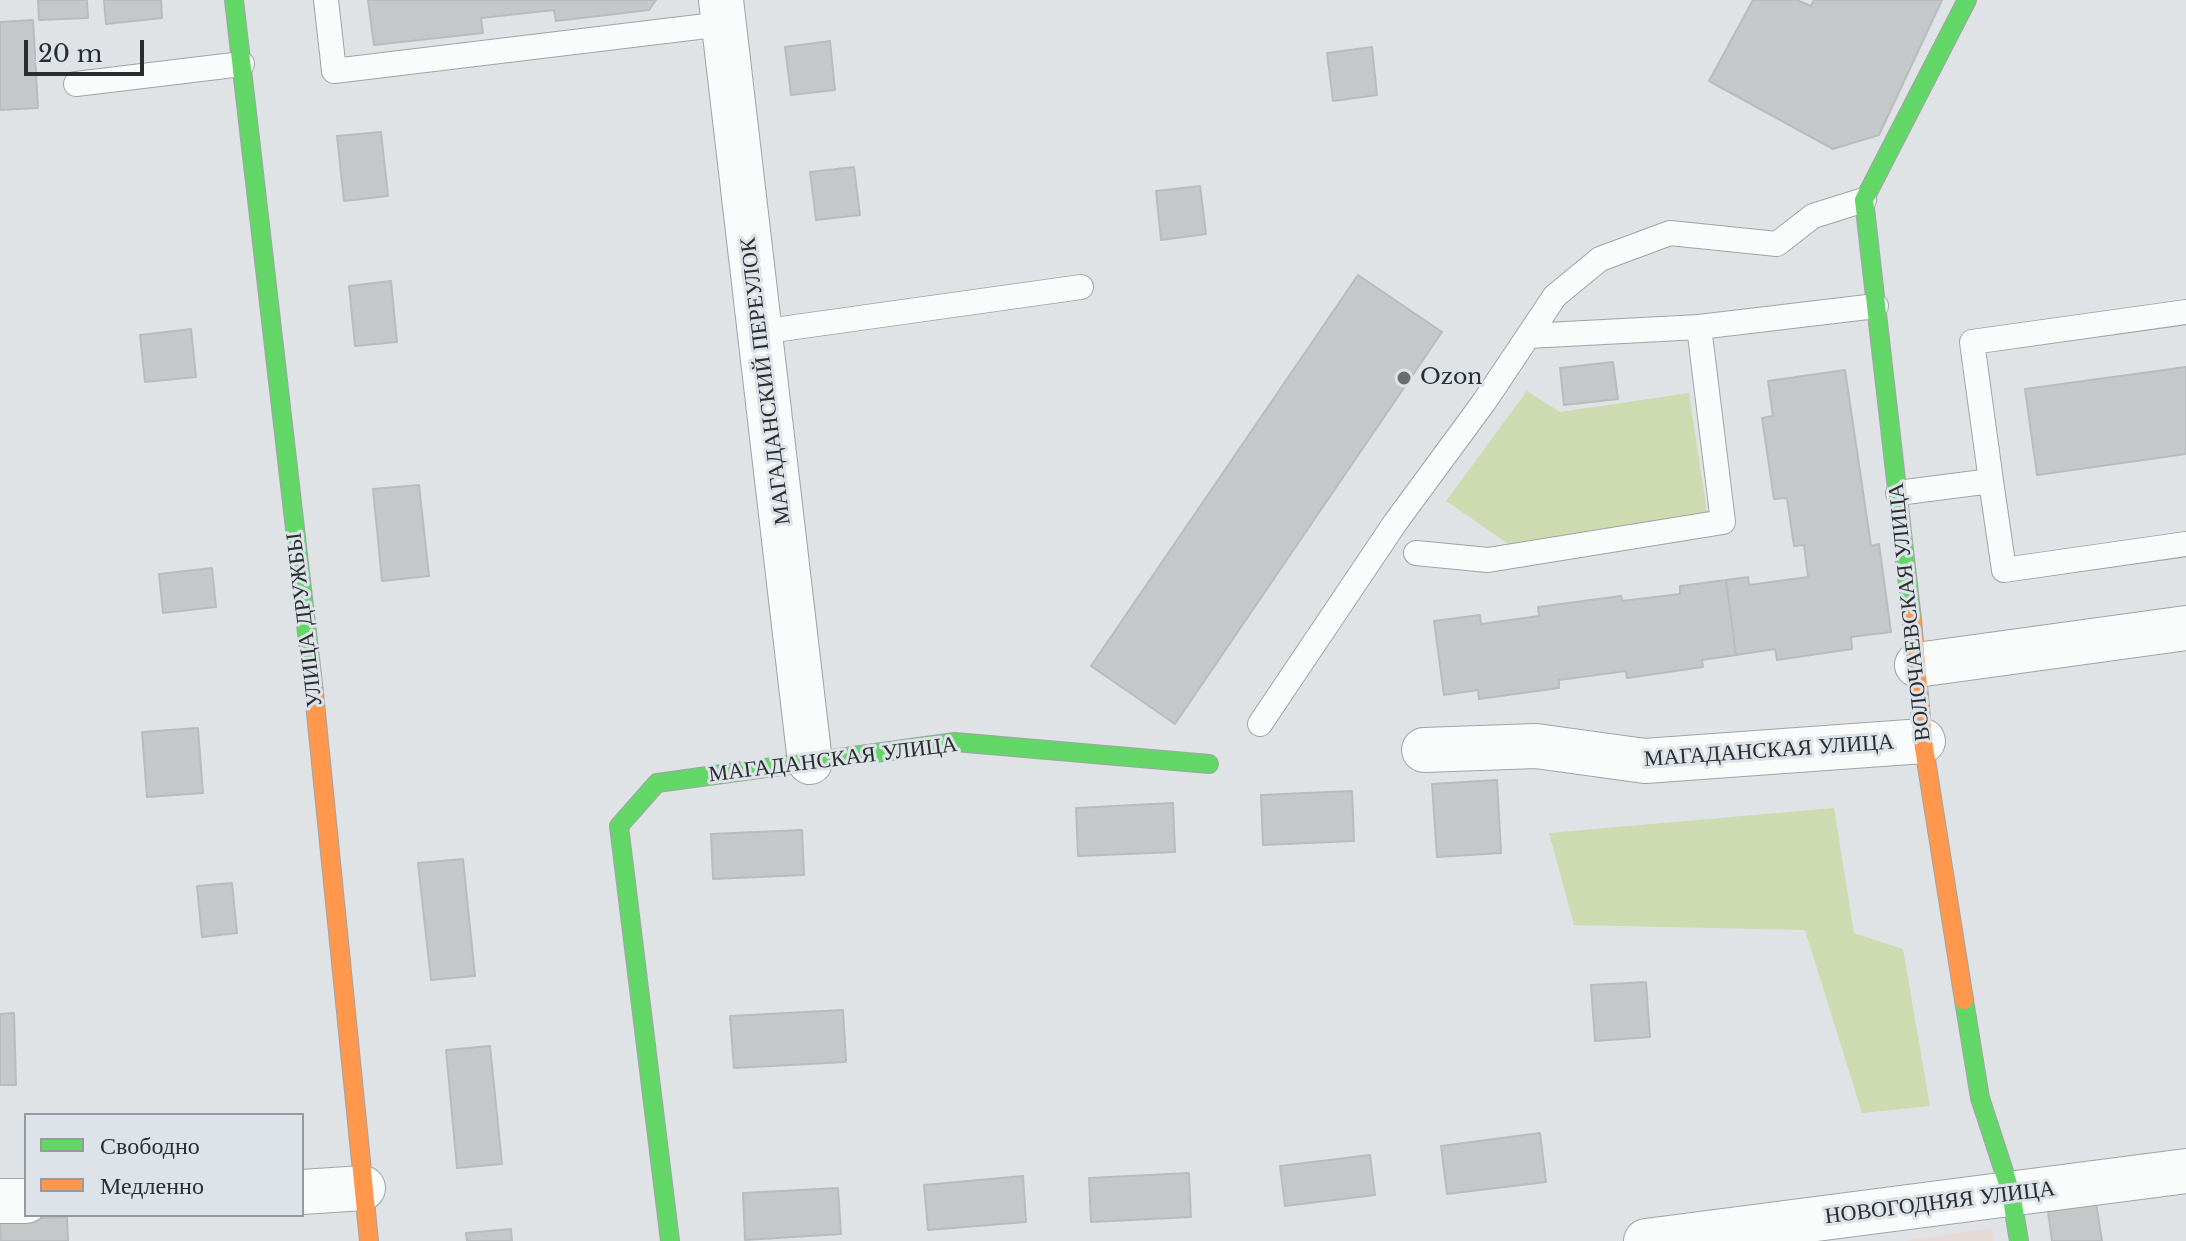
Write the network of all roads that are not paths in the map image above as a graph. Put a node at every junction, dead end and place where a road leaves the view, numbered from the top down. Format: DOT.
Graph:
graph roads {
  1 [pos="234,0"];
  2 [pos="326,0"];
  3 [pos="1967,0"];
  4 [pos="722,12"];
  5 [pos="242,64"];
  6 [pos="76,84"];
  7 [pos="1864,200"];
  8 [pos="1081,287"];
  9 [pos="1876,306"];
  10 [pos="2186,312"];
  11 [pos="1699,327"];
  12 [pos="760,332"];
  13 [pos="1528,336"];
  14 [pos="1991,481"];
  15 [pos="1898,493"];
  16 [pos="2186,544"];
  17 [pos="1416,553"];
  18 [pos="2186,628"];
  19 [pos="1917,665"];
  20 [pos="1260,724"];
  21 [pos="1923,741"];
  22 [pos="1424,750"];
  23 [pos="810,762"];
  24 [pos="1209,764"];
  25 [pos="2186,1171"];
  26 [pos="363,1188"];
  27 [pos="304,1192"];
  28 [pos="2011,1193"];
  29 [pos="0,1201"];
  30 [pos="24,1201"];
  31 [pos="369,1241"];
  32 [pos="670,1241"];
  33 [pos="1646,1241"];
  34 [pos="2019,1241"];
  1 -- 5 [label="street, УЛИЦА ДРУЖБЫ"];
  2 -- 4 [label="lane"];
  3 -- 7 [label="street"];
  4 -- 12 [label="street, МАГАДАНСКИЙ ПЕРЕУЛОК"];
  5 -- 6 [label="lane"];
  5 -- 26 [label="street, УЛИЦА ДРУЖБЫ"];
  7 -- 9 [label="street, ВОЛОЧАЕВСКАЯ УЛИЦА"];
  7 -- 13 [label="lane"];
  8 -- 12 [label="lane"];
  9 -- 11 [label="lane"];
  9 -- 15 [label="street, ВОЛОЧАЕВСКАЯ УЛИЦА"];
  10 -- 14 [label="lane"];
  11 -- 13 [label="lane"];
  11 -- 17 [label="lane"];
  12 -- 23 [label="street, МАГАДАНСКИЙ ПЕРЕУЛОК"];
  13 -- 20 [label="lane"];
  14 -- 15 [label="lane"];
  14 -- 16 [label="lane"];
  15 -- 19 [label="street, ВОЛОЧАЕВСКАЯ УЛИЦА"];
  18 -- 19 [label="street"];
  19 -- 21 [label="street, ВОЛОЧАЕВСКАЯ УЛИЦА"];
  21 -- 22 [label="street, МАГАДАНСКАЯ УЛИЦА"];
  21 -- 28 [label="street, ВОЛОЧАЕВСКАЯ УЛИЦА"];
  23 -- 24 [label="street, МАГАДАНСКАЯ УЛИЦА"];
  23 -- 32 [label="street, МАГАДАНСКАЯ УЛИЦА"];
  25 -- 28 [label="street, НОВОГОДНЯЯ УЛИЦА"];
  26 -- 27 [label="street"];
  26 -- 31 [label="street, УЛИЦА ДРУЖБЫ"];
  28 -- 33 [label="street, НОВОГОДНЯЯ УЛИЦА"];
  28 -- 34 [label="street, ВОЛОЧАЕВСКАЯ УЛИЦА"];
  29 -- 30 [label="street"];
}
